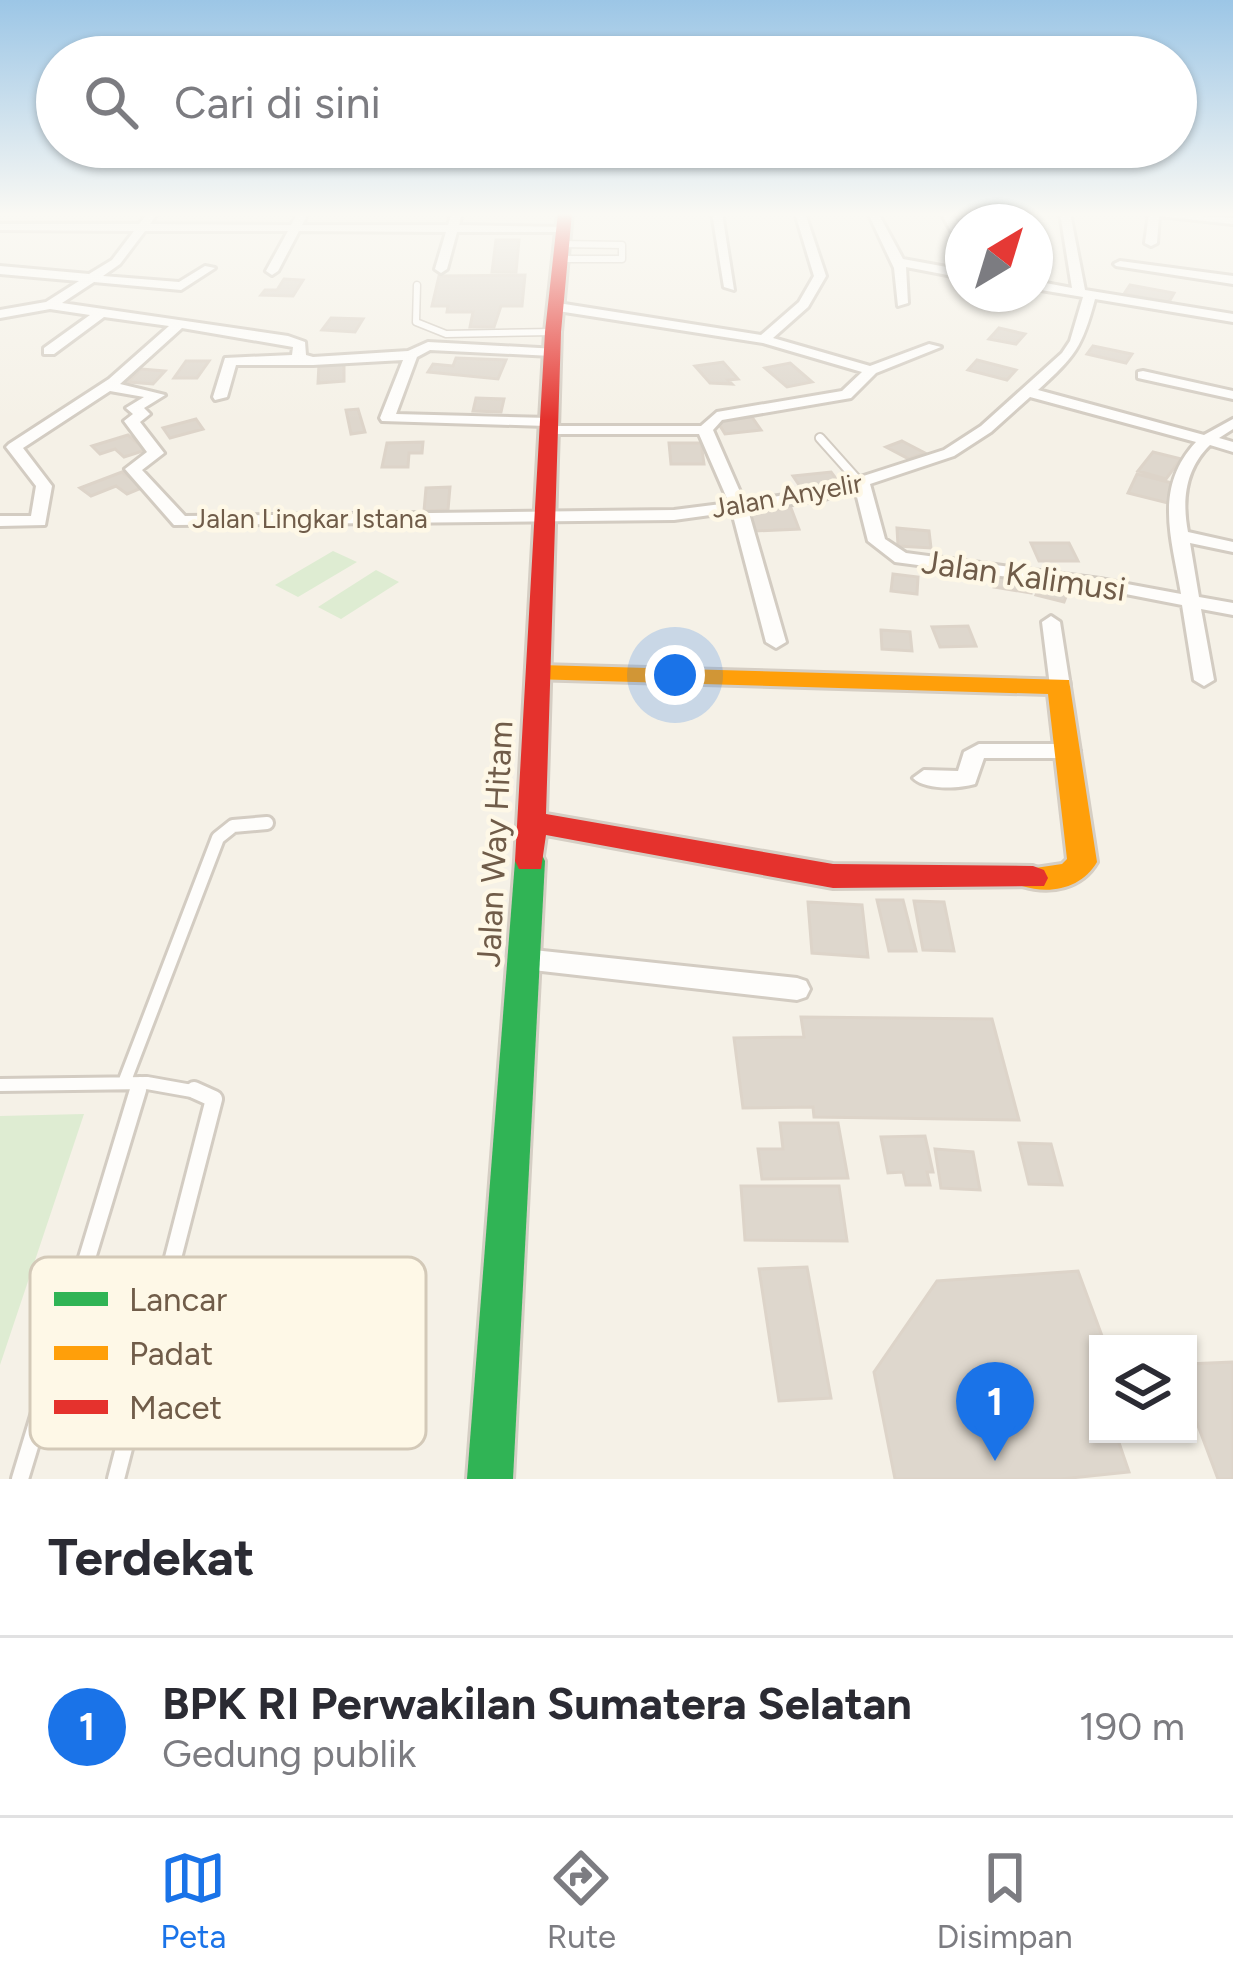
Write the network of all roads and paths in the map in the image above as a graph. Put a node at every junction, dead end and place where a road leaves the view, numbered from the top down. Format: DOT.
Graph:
graph roads {
  1 [pos="86,282"];
  2 [pos="149,282"];
  3 [pos="190,282"];
  4 [pos="559,282"];
  5 [pos="729,282"];
  6 [pos="817,282"];
  7 [pos="903,282"];
  8 [pos="1081,282"];
  9 [pos="417,285"];
  10 [pos="730,287"];
  11 [pos="1053,288"];
  12 [pos="1084,293"];
  13 [pos="902,303"];
  14 [pos="50,305"];
  15 [pos="101,313"];
  16 [pos="0,314"];
  17 [pos="1233,318"];
  18 [pos="182,322"];
  19 [pos="555,330"];
  20 [pos="764,339"];
  21 [pos="934,346"];
  22 [pos="49,351"];
  23 [pos="411,355"];
  24 [pos="302,359"];
  25 [pos="871,370"];
  26 [pos="1143,375"];
  27 [pos="101,389"];
  28 [pos="1026,391"];
  29 [pos="1233,395"];
  30 [pos="220,397"];
  31 [pos="1233,423"];
  32 [pos="549,426"];
  33 [pos="705,430"];
  34 [pos="820,438"];
  35 [pos="1199,440"];
  36 [pos="1233,447"];
  37 [pos="862,485"];
  38 [pos="739,508"];
  39 [pos="543,518"];
  40 [pos="0,521"];
  41 [pos="1178,535"];
  42 [pos="1233,548"];
  43 [pos="1187,599"];
  44 [pos="1233,609"];
  45 [pos="1052,622"];
  46 [pos="776,642"];
  47 [pos="540,673"];
  48 [pos="1204,680"];
  49 [pos="1060,686"];
  50 [pos="1069,751"];
  51 [pos="924,778"];
  52 [pos="533,822"];
  53 [pos="267,823"];
  54 [pos="524,959"];
  55 [pos="797,989"];
  56 [pos="132,1083"];
  57 [pos="0,1085"];
  58 [pos="83,1257"];
  59 [pos="175,1257"];
  60 [pos="30,1444"];
  61 [pos="124,1449"];
  62 [pos="20,1479"];
  63 [pos="116,1479"];
  64 [pos="490,1479"];
  1 -- 14 [label="street"];
  2 -- 3 [label="street"];
  4 -- 19 [label="street, Jalan Way Hitam"];
  5 -- 10 [label="street"];
  6 -- 20 [label="street"];
  7 -- 13 [label="street"];
  8 -- 12 [label="street"];
  9 -- 19 [label="lane"];
  11 -- 12 [label="street"];
  12 -- 17 [label="street"];
  12 -- 28 [label="street, Jalan Anyelir"];
  14 -- 15 [label="street"];
  14 -- 16 [label="street"];
  15 -- 18 [label="street"];
  15 -- 22 [label="street"];
  18 -- 24 [label="street"];
  18 -- 27 [label="street"];
  19 -- 20 [label="street"];
  19 -- 23 [label="street"];
  19 -- 32 [label="street, Jalan Way Hitam"];
  20 -- 25 [label="street"];
  21 -- 25 [label="street"];
  23 -- 24 [label="street"];
  23 -- 32 [label="street"];
  24 -- 30 [label="street"];
  25 -- 33 [label="street"];
  26 -- 29 [label="street"];
  27 -- 39 [label="street, Jalan Lingkar Istana"];
  27 -- 40 [label="street"];
  28 -- 35 [label="street"];
  28 -- 37 [label="street, Jalan Anyelir"];
  31 -- 35 [label="street"];
  32 -- 33 [label="street"];
  32 -- 39 [label="street, Jalan Way Hitam"];
  33 -- 38 [label="street"];
  34 -- 37 [label="lane"];
  35 -- 36 [label="street"];
  35 -- 41 [label="street"];
  37 -- 38 [label="street, Jalan Anyelir"];
  37 -- 43 [label="street, Jalan Kalimusi"];
  38 -- 39 [label="street, Jalan Anyelir"];
  38 -- 46 [label="street"];
  39 -- 47 [label="street, Jalan Way Hitam"];
  41 -- 42 [label="street"];
  41 -- 43 [label="street"];
  43 -- 44 [label="street, Jalan Kalimusi"];
  43 -- 48 [label="street"];
  45 -- 49 [label="street"];
  47 -- 49 [label="street"];
  47 -- 52 [label="street, Jalan Way Hitam"];
  49 -- 50 [label="street"];
  50 -- 51 [label="street"];
  50 -- 52 [label="street"];
  52 -- 54 [label="street, Jalan Way Hitam"];
  53 -- 56 [label="lane"];
  54 -- 55 [label="street"];
  54 -- 64 [label="street, Jalan Way Hitam"];
  56 -- 57 [label="lane"];
  56 -- 58 [label="lane"];
  56 -- 59 [label="lane"];
  60 -- 62 [label="lane"];
  61 -- 63 [label="lane"];
}
